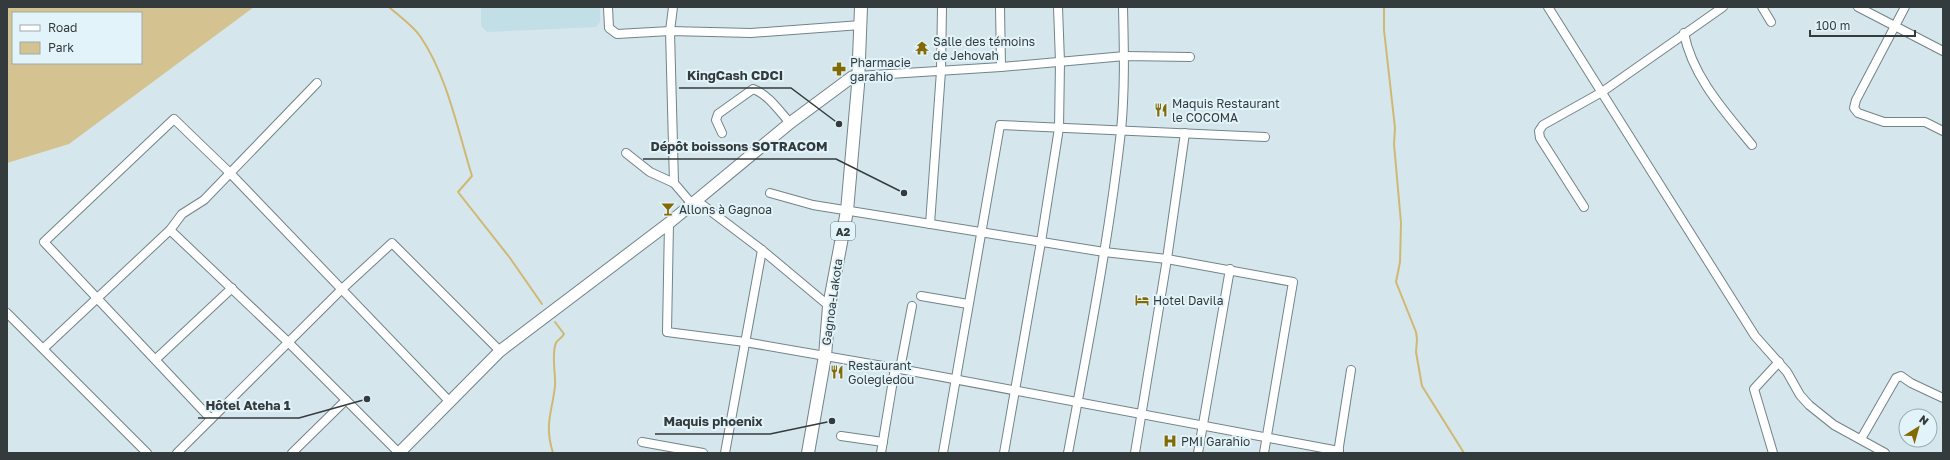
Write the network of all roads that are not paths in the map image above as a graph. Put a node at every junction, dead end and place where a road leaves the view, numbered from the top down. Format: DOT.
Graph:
graph roads {
  1 [pos="608,7"];
  2 [pos="673,7"];
  3 [pos="861,7"];
  4 [pos="942,7"];
  5 [pos="1000,7"];
  6 [pos="1058,7"];
  7 [pos="1123,7"];
  8 [pos="1548,7"];
  9 [pos="1723,7"];
  10 [pos="1762,7"];
  11 [pos="1858,7"];
  12 [pos="1905,7"];
  13 [pos="1771,22"];
  14 [pos="860,24"];
  15 [pos="1894,26"];
  16 [pos="670,31"];
  17 [pos="1684,33"];
  18 [pos="1943,51"];
  19 [pos="1124,56"];
  20 [pos="1190,57"];
  21 [pos="1060,62"];
  22 [pos="1001,67"];
  23 [pos="941,72"];
  24 [pos="858,76"];
  25 [pos="317,83"];
  26 [pos="1602,92"];
  27 [pos="790,123"];
  28 [pos="1059,128"];
  29 [pos="1121,130"];
  30 [pos="1943,131"];
  31 [pos="722,133"];
  32 [pos="1184,133"];
  33 [pos="1264,137"];
  34 [pos="1752,145"];
  35 [pos="626,152"];
  36 [pos="230,173"];
  37 [pos="674,183"];
  38 [pos="770,193"];
  39 [pos="694,201"];
  40 [pos="1584,207"];
  41 [pos="846,211"];
  42 [pos="669,223"];
  43 [pos="930,224"];
  44 [pos="170,230"];
  45 [pos="982,232"];
  46 [pos="1042,242"];
  47 [pos="762,250"];
  48 [pos="1104,252"];
  49 [pos="1166,259"];
  50 [pos="1230,269"];
  51 [pos="232,288"];
  52 [pos="342,290"];
  53 [pos="921,296"];
  54 [pos="98,297"];
  55 [pos="968,304"];
  56 [pos="829,306"];
  57 [pos="912,306"];
  58 [pos="7,313"];
  59 [pos="745,342"];
  60 [pos="289,343"];
  61 [pos="44,348"];
  62 [pos="500,351"];
  63 [pos="825,356"];
  64 [pos="156,359"];
  65 [pos="1779,362"];
  66 [pos="898,368"];
  67 [pos="1351,370"];
  68 [pos="956,379"];
  69 [pos="1015,390"];
  70 [pos="1943,398"];
  71 [pos="346,400"];
  72 [pos="1078,401"];
  73 [pos="450,402"];
  74 [pos="1142,413"];
  75 [pos="212,419"];
  76 [pos="1203,424"];
  77 [pos="841,436"];
  78 [pos="1267,436"];
  79 [pos="1861,439"];
  80 [pos="642,442"];
  81 [pos="883,442"];
  82 [pos="1339,452"];
  83 [pos="146,453"];
  84 [pos="177,453"];
  85 [pos="292,453"];
  86 [pos="399,453"];
  87 [pos="703,453"];
  88 [pos="725,453"];
  89 [pos="808,453"];
  90 [pos="881,453"];
  91 [pos="943,453"];
  92 [pos="1004,453"];
  93 [pos="1068,453"];
  94 [pos="1135,453"];
  95 [pos="1198,453"];
  96 [pos="1264,453"];
  97 [pos="1773,453"];
  98 [pos="1885,453"];
  1 -- 16 [label="street"];
  2 -- 16 [label="street"];
  3 -- 14 [label="main road, Gagnoa-Lakota / A2"];
  4 -- 23 [label="street"];
  5 -- 22 [label="street"];
  6 -- 21 [label="street"];
  7 -- 19 [label="street"];
  8 -- 26 [label="street"];
  9 -- 17 [label="street"];
  10 -- 13 [label="street"];
  11 -- 15 [label="street"];
  12 -- 15 [label="street"];
  14 -- 16 [label="street"];
  14 -- 24 [label="main road, Gagnoa-Lakota / A2"];
  15 -- 18 [label="street"];
  15 -- 30 [label="street"];
  16 -- 37 [label="street"];
  17 -- 26 [label="street"];
  17 -- 34 [label="street"];
  19 -- 20 [label="street"];
  19 -- 21 [label="street"];
  19 -- 29 [label="street"];
  21 -- 22 [label="street"];
  21 -- 28 [label="street"];
  22 -- 23 [label="street"];
  23 -- 24 [label="street"];
  23 -- 43 [label="street"];
  24 -- 27 [label="street"];
  24 -- 41 [label="main road, Gagnoa-Lakota / A2"];
  25 -- 36 [label="street"];
  26 -- 40 [label="street"];
  26 -- 65 [label="street"];
  27 -- 31 [label="street"];
  27 -- 39 [label="street"];
  28 -- 29 [label="street"];
  28 -- 45 [label="street"];
  28 -- 46 [label="street"];
  29 -- 32 [label="street"];
  29 -- 48 [label="street"];
  32 -- 33 [label="street"];
  32 -- 49 [label="street"];
  35 -- 37 [label="street"];
  36 -- 44 [label="street"];
  36 -- 52 [label="street"];
  36 -- 54 [label="street"];
  37 -- 39 [label="street"];
  38 -- 41 [label="street"];
  39 -- 42 [label="street"];
  39 -- 47 [label="street"];
  41 -- 43 [label="street"];
  41 -- 56 [label="main road, Gagnoa-Lakota / A2"];
  42 -- 59 [label="street"];
  42 -- 62 [label="street"];
  43 -- 45 [label="street"];
  44 -- 51 [label="street"];
  44 -- 54 [label="street"];
  45 -- 46 [label="street"];
  45 -- 55 [label="street"];
  46 -- 48 [label="street"];
  46 -- 69 [label="street"];
  47 -- 56 [label="street"];
  47 -- 59 [label="street"];
  48 -- 49 [label="street"];
  48 -- 72 [label="street"];
  49 -- 50 [label="street"];
  49 -- 74 [label="street"];
  50 -- 76 [label="street"];
  50 -- 78 [label="street"];
  51 -- 60 [label="street"];
  51 -- 64 [label="street"];
  52 -- 60 [label="street"];
  52 -- 62 [label="street"];
  52 -- 73 [label="street"];
  53 -- 55 [label="street"];
  54 -- 61 [label="street"];
  54 -- 64 [label="street"];
  55 -- 68 [label="street"];
  56 -- 63 [label="main road, Gagnoa-Lakota / A2"];
  57 -- 66 [label="street"];
  58 -- 61 [label="street"];
  59 -- 63 [label="street"];
  59 -- 88 [label="street"];
  60 -- 71 [label="street"];
  60 -- 75 [label="street"];
  61 -- 83 [label="street"];
  62 -- 73 [label="street"];
  63 -- 66 [label="street"];
  63 -- 89 [label="main road, Gagnoa-Lakota / A2"];
  64 -- 75 [label="street"];
  65 -- 79 [label="street"];
  65 -- 97 [label="street"];
  66 -- 68 [label="street"];
  66 -- 81 [label="street"];
  67 -- 82 [label="street"];
  68 -- 69 [label="street"];
  68 -- 91 [label="street"];
  69 -- 72 [label="street"];
  69 -- 92 [label="street"];
  70 -- 79 [label="street"];
  71 -- 85 [label="street"];
  71 -- 86 [label="street"];
  72 -- 74 [label="street"];
  72 -- 93 [label="street"];
  73 -- 86 [label="street"];
  74 -- 76 [label="street"];
  74 -- 94 [label="street"];
  75 -- 84 [label="street"];
  76 -- 78 [label="street"];
  76 -- 95 [label="street"];
  77 -- 81 [label="street"];
  78 -- 82 [label="street"];
  78 -- 96 [label="street"];
  79 -- 98 [label="street"];
  80 -- 87 [label="street"];
  81 -- 90 [label="street"];
}
